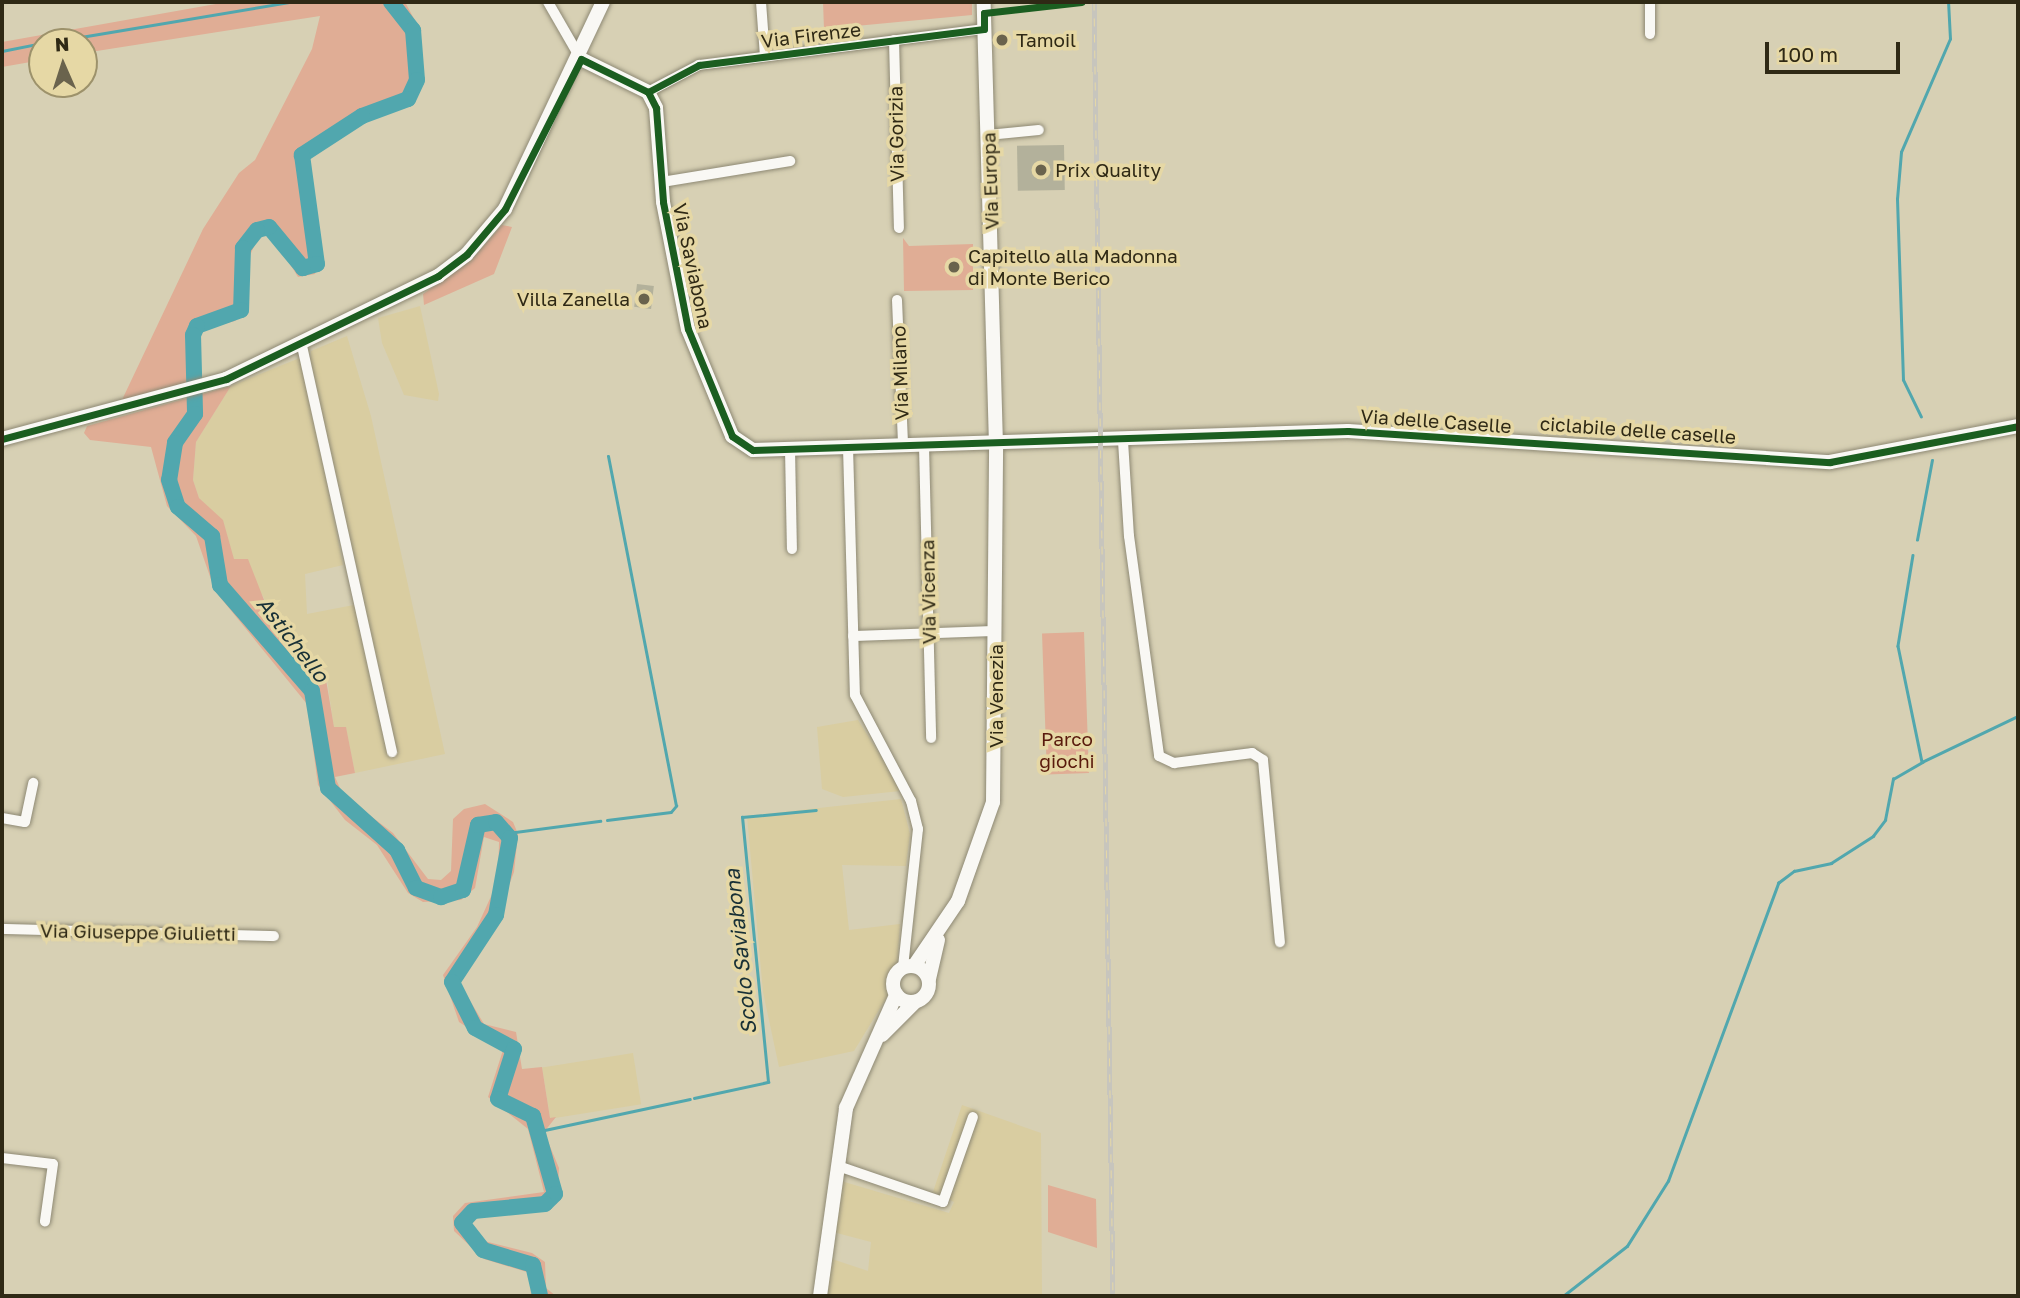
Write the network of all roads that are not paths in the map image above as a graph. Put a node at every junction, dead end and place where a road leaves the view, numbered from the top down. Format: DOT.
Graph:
graph roads {
  1 [pos="548,2"];
  2 [pos="603,2"];
  3 [pos="761,2"];
  4 [pos="984,2"];
  5 [pos="1650,2"];
  6 [pos="984,29"];
  7 [pos="1650,34"];
  8 [pos="894,40"];
  9 [pos="765,56"];
  10 [pos="581,59"];
  11 [pos="648,92"];
  12 [pos="1039,130"];
  13 [pos="988,135"];
  14 [pos="790,161"];
  15 [pos="662,182"];
  16 [pos="899,228"];
  17 [pos="897,300"];
  18 [pos="302,346"];
  19 [pos="2018,426"];
  20 [pos="2,438"];
  21 [pos="1123,441"];
  22 [pos="996,445"];
  23 [pos="903,446"];
  24 [pos="925,446"];
  25 [pos="848,447"];
  26 [pos="790,449"];
  27 [pos="792,549"];
  28 [pos="995,631"];
  29 [pos="929,634"];
  30 [pos="853,636"];
  31 [pos="931,737"];
  32 [pos="392,752"];
  33 [pos="33,783"];
  34 [pos="2,818"];
  35 [pos="2,929"];
  36 [pos="939,935"];
  37 [pos="274,936"];
  38 [pos="1280,942"];
  39 [pos="908,967"];
  40 [pos="929,979"];
  41 [pos="896,995"];
  42 [pos="915,1002"];
  43 [pos="873,1043"];
  44 [pos="973,1117"];
  45 [pos="2,1158"];
  46 [pos="838,1166"];
  47 [pos="45,1221"];
  48 [pos="820,1296"];
  1 -- 10 [label="street"];
  2 -- 10 [label="street"];
  3 -- 9 [label="street, Via Firenze"];
  4 -- 6 [label="street, Via Europa"];
  5 -- 7 [label="street"];
  6 -- 8 [label="street, Via Firenze"];
  6 -- 13 [label="street, Via Europa"];
  8 -- 9 [label="street, Via Firenze"];
  8 -- 16 [label="street, Via Gorizia"];
  9 -- 11 [label="street, Via Firenze"];
  10 -- 11 [label="street"];
  10 -- 18 [label="street"];
  11 -- 15 [label="street, Via Saviabona"];
  12 -- 13 [label="street"];
  13 -- 22 [label="street, Via Europa"];
  14 -- 15 [label="street"];
  15 -- 26 [label="street, Via Saviabona"];
  17 -- 23 [label="street, Via Milano"];
  18 -- 20 [label="street"];
  18 -- 32 [label="street"];
  19 -- 21 [label="street, Via delle Caselle"];
  21 -- 22 [label="street, Via delle Caselle"];
  21 -- 38 [label="street"];
  22 -- 24 [label="street, Via delle Caselle"];
  22 -- 28 [label="street, Via Venezia"];
  23 -- 24 [label="street, Via delle Caselle"];
  23 -- 25 [label="street, Via delle Caselle"];
  24 -- 29 [label="street, Via Vicenza"];
  25 -- 26 [label="street, Via Saviabona"];
  25 -- 30 [label="street"];
  26 -- 27 [label="street"];
  28 -- 29 [label="street"];
  28 -- 36 [label="street, Via Venezia"];
  29 -- 30 [label="street"];
  29 -- 31 [label="street, Via Vicenza"];
  30 -- 39 [label="street"];
  33 -- 34 [label="street"];
  35 -- 37 [label="street, Via Giuseppe Giulietti"];
  36 -- 39 [label="street, Via Venezia"];
  36 -- 40 [label="street, Via Venezia"];
  39 -- 40 [label="street"];
  39 -- 41 [label="street"];
  40 -- 42 [label="street"];
  41 -- 42 [label="street"];
  41 -- 43 [label="street"];
  42 -- 43 [label="street"];
  43 -- 46 [label="street"];
  44 -- 46 [label="street"];
  45 -- 47 [label="street"];
  46 -- 48 [label="street"];
}
